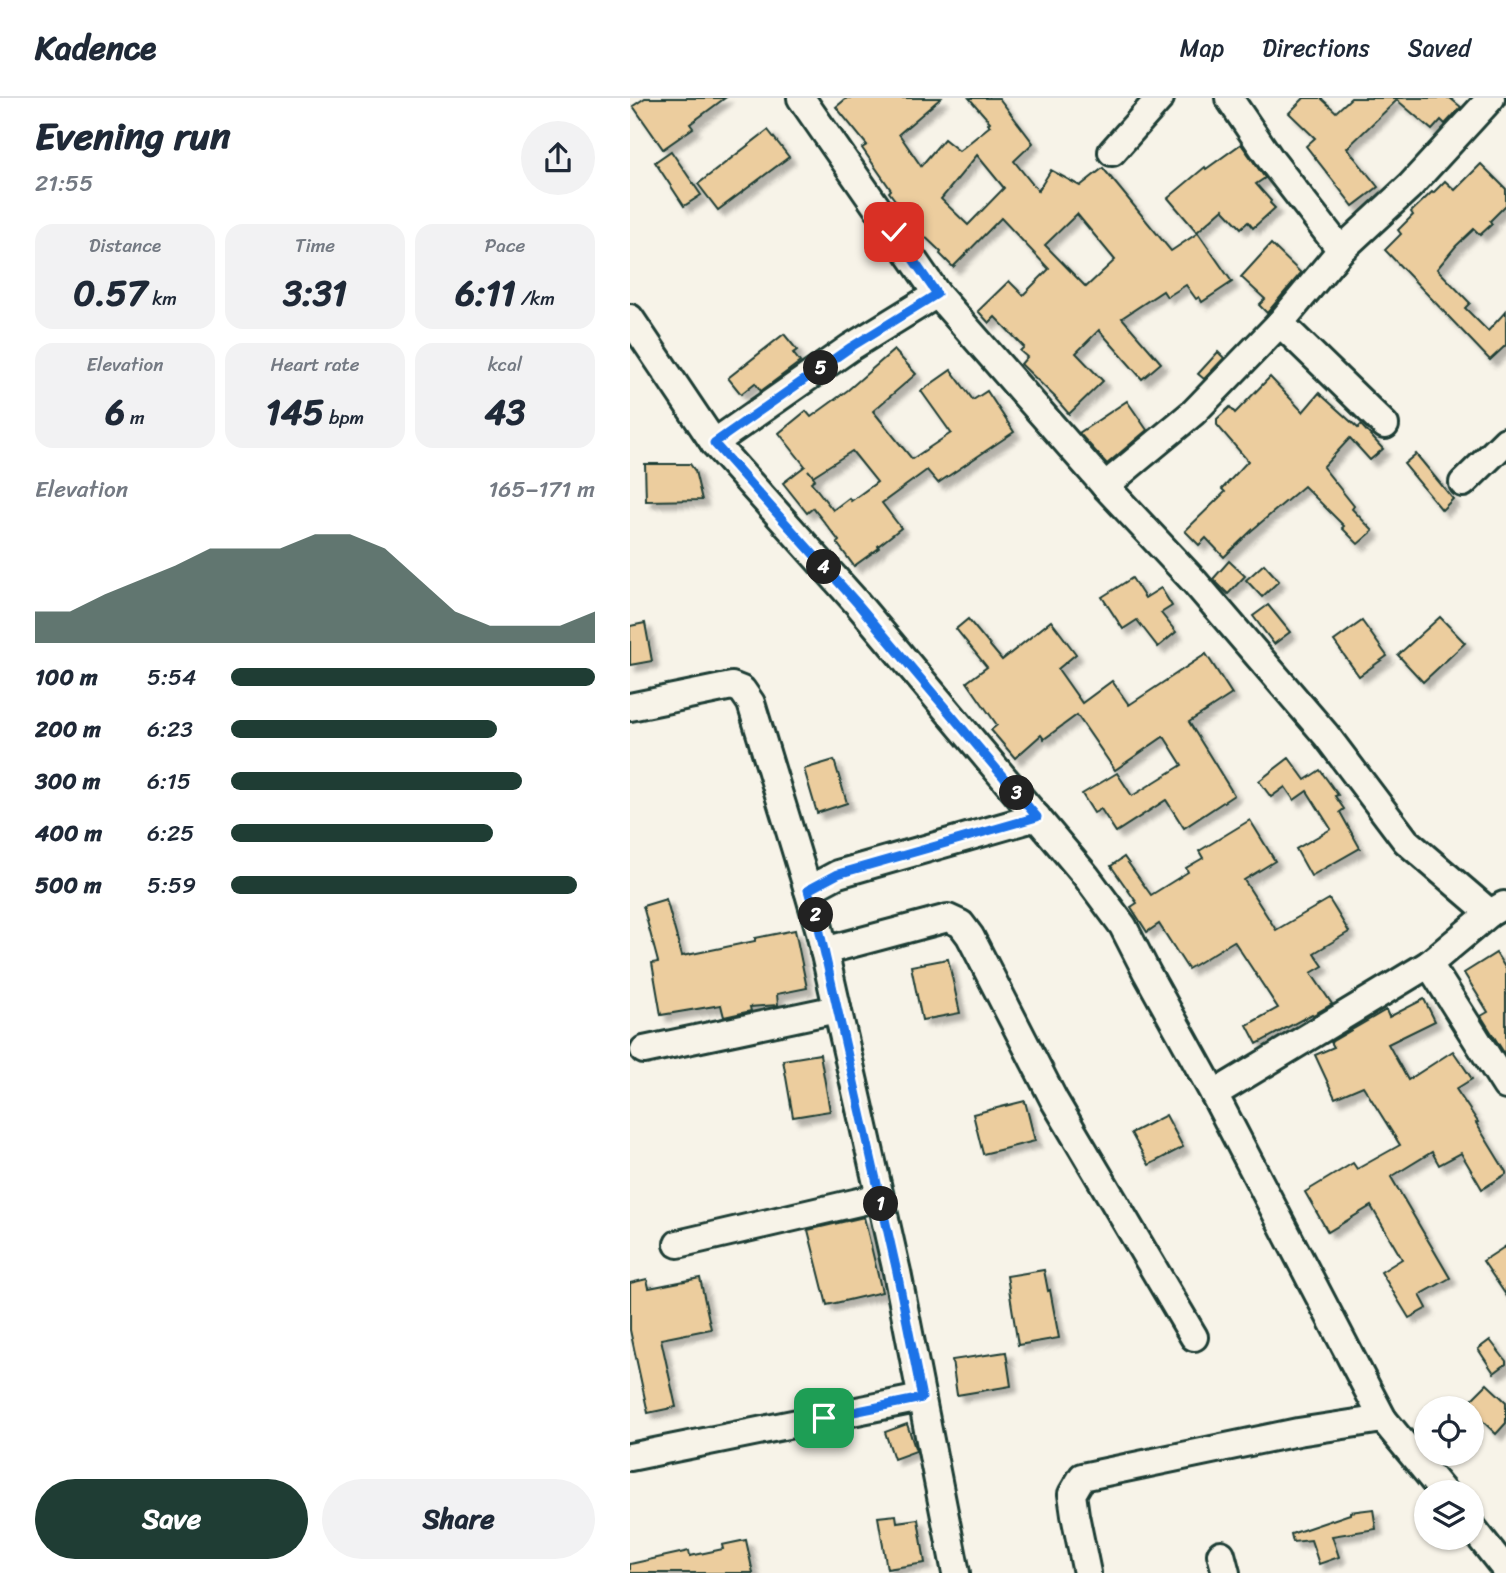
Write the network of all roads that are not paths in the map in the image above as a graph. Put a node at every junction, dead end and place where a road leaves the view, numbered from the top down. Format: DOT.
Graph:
graph roads {
  1 [pos="1160,98"];
  2 [pos="1229,98"];
  3 [pos="1491,98"];
  4 [pos="809,101"];
  5 [pos="1112,152"];
  6 [pos="1341,250"];
  7 [pos="937,294"];
  8 [pos="630,318"];
  9 [pos="1280,323"];
  10 [pos="1385,425"];
  11 [pos="1506,441"];
  12 [pos="714,443"];
  13 [pos="1463,483"];
  14 [pos="1105,486"];
  15 [pos="630,707"];
  16 [pos="1037,817"];
  17 [pos="808,890"];
  18 [pos="1498,909"];
  19 [pos="824,951"];
  20 [pos="1429,964"];
  21 [pos="837,1009"];
  22 [pos="645,1050"];
  23 [pos="1506,1086"];
  24 [pos="1214,1094"];
  25 [pos="880,1198"];
  26 [pos="678,1244"];
  27 [pos="1194,1337"];
  28 [pos="922,1398"];
  29 [pos="1383,1419"];
  30 [pos="630,1457"];
  31 [pos="1433,1480"];
  32 [pos="1484,1542"];
  33 [pos="1506,1570"];
  34 [pos="956,1573"];
  35 [pos="1087,1573"];
  1 -- 5 [label="street"];
  2 -- 6 [label="street"];
  3 -- 6 [label="street"];
  4 -- 7 [label="street"];
  6 -- 9 [label="street"];
  7 -- 12 [label="street"];
  7 -- 14 [label="street"];
  8 -- 12 [label="street"];
  9 -- 10 [label="street"];
  9 -- 14 [label="street"];
  11 -- 13 [label="street"];
  12 -- 16 [label="street"];
  14 -- 18 [label="street"];
  15 -- 17 [label="street"];
  16 -- 17 [label="street"];
  16 -- 24 [label="street"];
  17 -- 19 [label="street"];
  18 -- 20 [label="street"];
  19 -- 21 [label="street"];
  19 -- 27 [label="street"];
  20 -- 23 [label="street"];
  20 -- 24 [label="street"];
  21 -- 22 [label="street"];
  21 -- 25 [label="street"];
  24 -- 29 [label="street"];
  25 -- 26 [label="street"];
  25 -- 28 [label="street"];
  28 -- 30 [label="street"];
  28 -- 34 [label="street"];
  29 -- 31 [label="street"];
  29 -- 35 [label="street"];
  32 -- 33 [label="street"];
}
